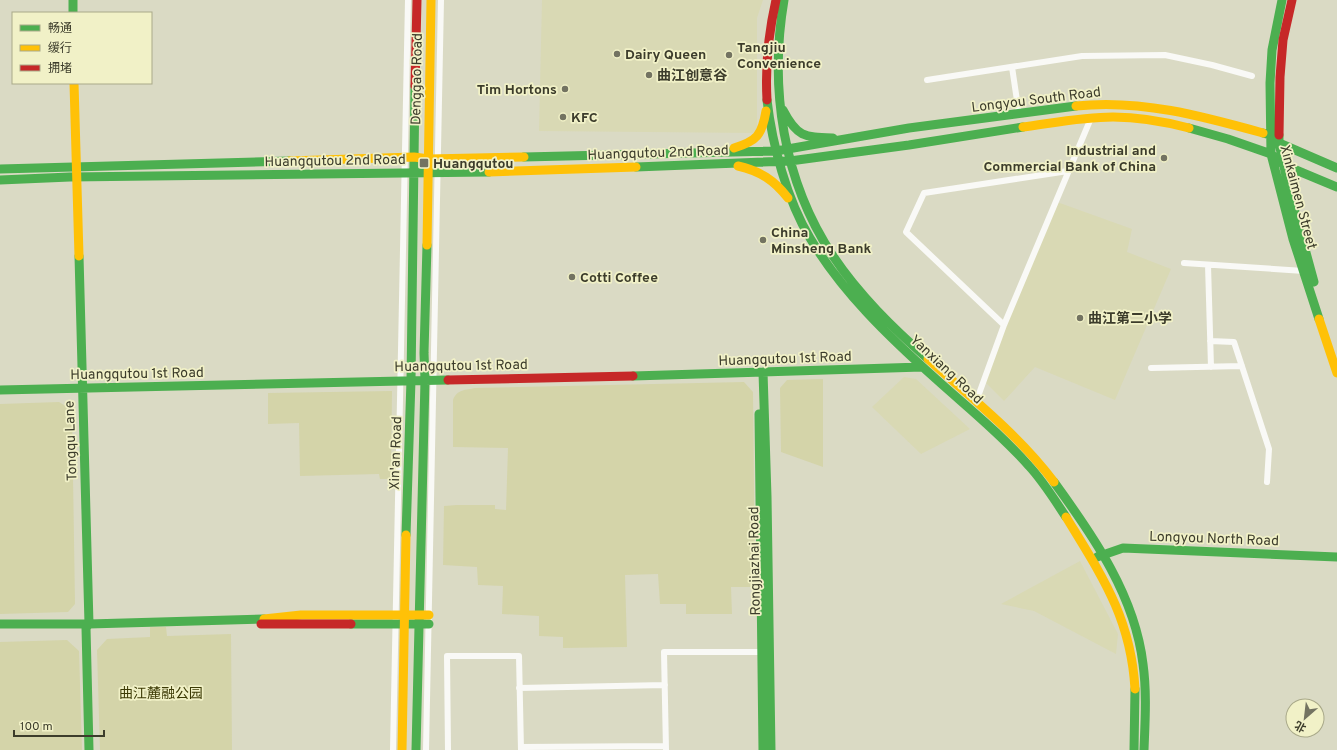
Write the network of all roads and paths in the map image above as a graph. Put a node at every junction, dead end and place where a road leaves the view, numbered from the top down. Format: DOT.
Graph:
graph roads {
  1 [pos="73,0"];
  2 [pos="408,0"];
  3 [pos="417,0"];
  4 [pos="431,0"];
  5 [pos="441,0"];
  6 [pos="776,0"];
  7 [pos="784,0"];
  8 [pos="1282,0"];
  9 [pos="1292,0"];
  10 [pos="73,12"];
  11 [pos="1012,67"];
  12 [pos="1252,76"];
  13 [pos="927,80"];
  14 [pos="74,84"];
  15 [pos="768,97"];
  16 [pos="780,104"];
  17 [pos="1019,114"];
  18 [pos="1091,118"];
  19 [pos="1270,136"];
  20 [pos="844,138"];
  21 [pos="1279,143"];
  22 [pos="787,149"];
  23 [pos="776,151"];
  24 [pos="720,152"];
  25 [pos="1270,154"];
  26 [pos="409,157"];
  27 [pos="433,158"];
  28 [pos="790,160"];
  29 [pos="779,161"];
  30 [pos="725,163"];
  31 [pos="1284,165"];
  32 [pos="76,167"];
  33 [pos="1337,168"];
  34 [pos="0,169"];
  35 [pos="1068,171"];
  36 [pos="409,173"];
  37 [pos="433,173"];
  38 [pos="76,177"];
  39 [pos="0,180"];
  40 [pos="1337,187"];
  41 [pos="797,211"];
  42 [pos="1184,263"];
  43 [pos="1208,264"];
  44 [pos="1304,271"];
  45 [pos="1004,325"];
  46 [pos="1210,341"];
  47 [pos="1337,352"];
  48 [pos="1242,366"];
  49 [pos="922,367"];
  50 [pos="1211,367"];
  51 [pos="1151,368"];
  52 [pos="761,372"];
  53 [pos="1337,373"];
  54 [pos="400,380"];
  55 [pos="411,380"];
  56 [pos="429,380"];
  57 [pos="82,388"];
  58 [pos="0,390"];
  59 [pos="976,402"];
  60 [pos="1267,482"];
  61 [pos="1103,555"];
  62 [pos="1337,557"];
  63 [pos="1092,559"];
  64 [pos="400,619"];
  65 [pos="424,619"];
  66 [pos="0,624"];
  67 [pos="88,626"];
  68 [pos="0,630"];
  69 [pos="762,652"];
  70 [pos="665,685"];
  71 [pos="519,688"];
  72 [pos="521,748"];
  73 [pos="666,748"];
  74 [pos="89,750"];
  75 [pos="393,750"];
  76 [pos="402,750"];
  77 [pos="416,750"];
  78 [pos="426,750"];
  79 [pos="448,750"];
  80 [pos="764,750"];
  81 [pos="771,750"];
  82 [pos="1134,750"];
  83 [pos="1144,750"];
  1 -- 10 [label="main road"];
  2 -- 26 [label="street"];
  3 -- 26 [label="main road, Denggao Road"];
  4 -- 27 [label="main road, Denggao Road"];
  5 -- 27 [label="street"];
  6 -- 15 [label="main road, Yanxiang Road"];
  7 -- 16 [label="main road, Yanxiang Road"];
  8 -- 19 [label="main road, Xinkaimen Street"];
  9 -- 21 [label="main road, Xinkaimen Street"];
  11 -- 12 [label="street"];
  11 -- 13 [label="street"];
  11 -- 17 [label="street"];
  14 -- 32 [label="main road, Tongqu Lane"];
  15 -- 23 [label="main road, Yanxiang Road"];
  15 -- 24 [label="main road"];
  16 -- 20 [label="main road"];
  16 -- 22 [label="main road, Yanxiang Road"];
  17 -- 19 [label="main road, Longyou South Road"];
  17 -- 20 [label="main road, Longyou South Road"];
  18 -- 25 [label="main road, Longyou South Road"];
  18 -- 28 [label="main road, Longyou South Road"];
  18 -- 35 [label="street"];
  19 -- 21 [label="main road, Longyou South Road"];
  19 -- 25 [label="main road, Xinkaimen Street"];
  20 -- 22 [label="main road, Longyou South Road"];
  21 -- 31 [label="main road, Xinkaimen Street"];
  21 -- 33 [label="main road, Longyou South Road"];
  22 -- 23 [label="main road, Longyou South Road"];
  22 -- 28 [label="main road, Yanxiang Road"];
  23 -- 24 [label="main road, Huangqutou 2nd Road"];
  23 -- 29 [label="main road, Yanxiang Road"];
  24 -- 27 [label="main road, Huangqutou 2nd Road"];
  25 -- 31 [label="main road, Longyou South Road"];
  25 -- 44 [label="main road, Xinkaimen Street"];
  26 -- 27 [label="main road, Huangqutou 2nd Road"];
  26 -- 32 [label="main road, Huangqutou 2nd Road"];
  26 -- 36 [label="main road, Xin'an Road"];
  27 -- 37 [label="main road, Xin'an Road"];
  28 -- 29 [label="main road, Huangqutou 2nd Road"];
  28 -- 59 [label="main road, Yanxiang Road"];
  29 -- 30 [label="main road, Huangqutou 2nd Road"];
  29 -- 41 [label="main road, Yanxiang Road"];
  30 -- 37 [label="main road, Huangqutou 2nd Road"];
  30 -- 41 [label="main road"];
  31 -- 40 [label="main road, Longyou South Road"];
  31 -- 47 [label="main road, Xinkaimen Street"];
  32 -- 34 [label="main road, Huangqutou 2nd Road"];
  32 -- 38 [label="main road, Tongqu Lane"];
  35 -- 45 [label="street"];
  35 -- 45 [label="street"];
  36 -- 37 [label="main road, Huangqutou 2nd Road"];
  36 -- 38 [label="main road, Huangqutou 2nd Road"];
  36 -- 54 [label="street"];
  36 -- 55 [label="main road, Xin'an Road"];
  37 -- 56 [label="main road, Xin'an Road"];
  38 -- 39 [label="main road, Huangqutou 2nd Road"];
  38 -- 57 [label="main road, Tongqu Lane"];
  41 -- 49 [label="main road, Yanxiang Road"];
  42 -- 43 [label="street"];
  43 -- 44 [label="street"];
  43 -- 46 [label="street"];
  44 -- 53 [label="main road, Xinkaimen Street"];
  45 -- 59 [label="street"];
  46 -- 48 [label="street"];
  46 -- 50 [label="street"];
  48 -- 50 [label="street"];
  48 -- 60 [label="street"];
  49 -- 52 [label="main road, Huangqutou 1st Road"];
  49 -- 63 [label="main road, Yanxiang Road"];
  50 -- 51 [label="street"];
  52 -- 56 [label="main road, Huangqutou 1st Road"];
  52 -- 69 [label="main road, Rongjiazhai Road"];
  52 -- 81 [label="main road, Rongjiazhai Road"];
  54 -- 55 [label="main road, Huangqutou 1st Road"];
  54 -- 57 [label="main road, Huangqutou 1st Road"];
  54 -- 64 [label="street"];
  55 -- 56 [label="main road, Huangqutou 1st Road"];
  55 -- 64 [label="main road, Xin'an Road"];
  56 -- 65 [label="main road, Xin'an Road"];
  57 -- 58 [label="main road, Huangqutou 1st Road"];
  57 -- 67 [label="main road, Tongqu Lane"];
  59 -- 61 [label="main road, Yanxiang Road"];
  61 -- 62 [label="main road, Longyou North Road"];
  61 -- 63 [label="main road, Longyou North Road"];
  61 -- 83 [label="main road, Yanxiang Road"];
  63 -- 82 [label="main road, Yanxiang Road"];
  64 -- 65 [label="main road"];
  64 -- 67 [label="main road"];
  64 -- 75 [label="street"];
  64 -- 76 [label="main road, Xin'an Road"];
  65 -- 77 [label="main road, Xin'an Road"];
  65 -- 78 [label="street"];
  66 -- 67 [label="main road"];
  67 -- 68 [label="main road"];
  67 -- 74 [label="main road, Tongqu Lane"];
  69 -- 70 [label="street"];
  69 -- 80 [label="main road, Rongjiazhai Road"];
  70 -- 71 [label="street"];
  70 -- 73 [label="street"];
  71 -- 72 [label="street"];
  71 -- 79 [label="street"];
  72 -- 73 [label="street"];
}
